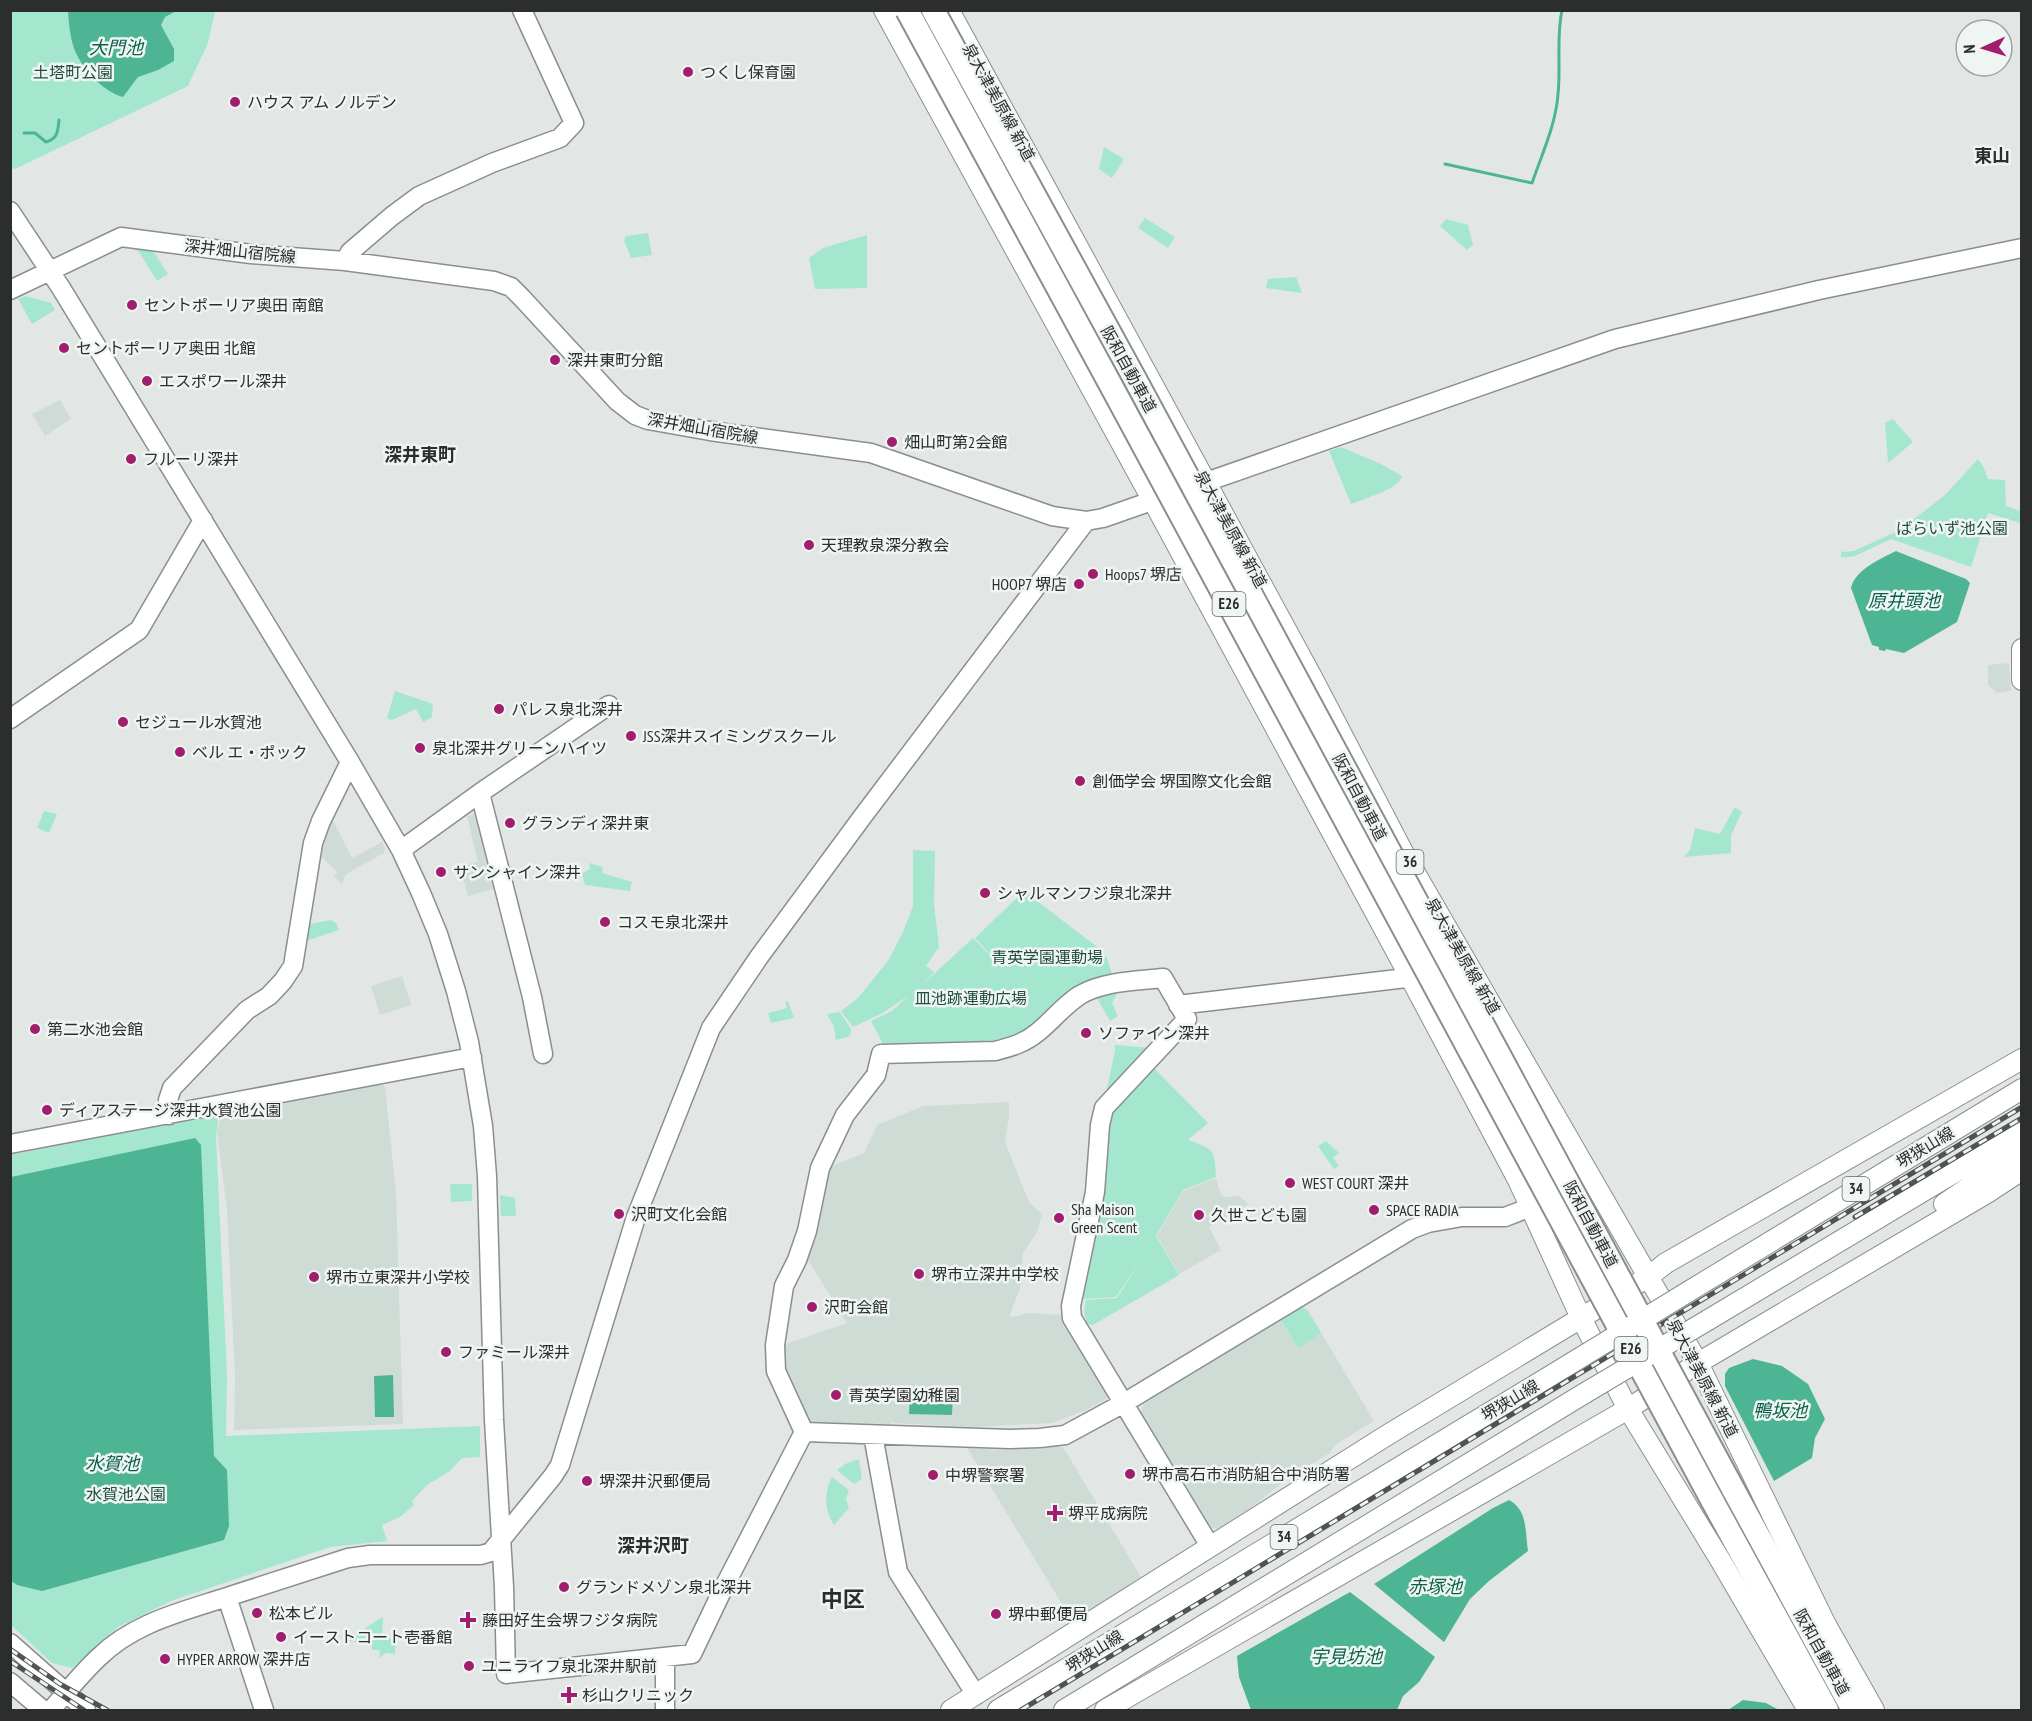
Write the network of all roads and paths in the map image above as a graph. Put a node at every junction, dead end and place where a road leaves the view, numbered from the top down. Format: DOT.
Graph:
graph roads {
  1 [pos="522,10"];
  2 [pos="884,10"];
  3 [pos="907,10"];
  4 [pos="933,10"];
  5 [pos="949,10"];
  6 [pos="1008,120"];
  7 [pos="982,187"];
  8 [pos="10,211"];
  9 [pos="2022,248"];
  10 [pos="345,261"];
  11 [pos="50,271"];
  12 [pos="10,290"];
  13 [pos="1214,479"];
  14 [pos="1153,501"];
  15 [pos="203,520"];
  16 [pos="1086,521"];
  17 [pos="2022,649"];
  18 [pos="2022,680"];
  19 [pos="609,705"];
  20 [pos="10,719"];
  21 [pos="350,762"];
  22 [pos="480,793"];
  23 [pos="401,850"];
  24 [pos="1472,973"];
  25 [pos="1410,977"];
  26 [pos="1178,1005"];
  27 [pos="543,1054"];
  28 [pos="472,1057"];
  29 [pos="2022,1059"];
  30 [pos="2022,1073"];
  31 [pos="2022,1089"];
  32 [pos="169,1115"];
  33 [pos="2022,1132"];
  34 [pos="10,1144"];
  35 [pos="2022,1151"];
  36 [pos="2022,1170"];
  37 [pos="1531,1207"];
  38 [pos="1672,1260"];
  39 [pos="1648,1277"];
  40 [pos="1798,1304"];
  41 [pos="1581,1318"];
  42 [pos="1698,1363"];
  43 [pos="1124,1403"];
  44 [pos="1628,1409"];
  45 [pos="804,1431"];
  46 [pos="873,1435"];
  47 [pos="1525,1467"];
  48 [pos="500,1541"];
  49 [pos="1210,1546"];
  50 [pos="227,1597"];
  51 [pos="10,1643"];
  52 [pos="665,1657"];
  53 [pos="1144,1662"];
  54 [pos="1064,1670"];
  55 [pos="10,1682"];
  56 [pos="66,1693"];
  57 [pos="982,1703"];
  58 [pos="43,1710"];
  59 [pos="51,1710"];
  60 [pos="86,1710"];
  61 [pos="264,1710"];
  62 [pos="665,1710"];
  63 [pos="951,1710"];
  64 [pos="998,1710"];
  65 [pos="1064,1710"];
  66 [pos="1105,1710"];
  67 [pos="1808,1710"];
  68 [pos="1827,1710"];
  69 [pos="1853,1710"];
  70 [pos="1874,1710"];
  1 -- 10 [label="street"];
  2 -- 7 [label="main road"];
  3 -- 68 [label="highway, 阪和自動車道 / E26, bridge"];
  4 -- 69 [label="highway, 阪和自動車道 / E26, bridge"];
  5 -- 6 [label="main road, 泉大津美原線 新道 / 36"];
  6 -- 7 [label="street"];
  6 -- 13 [label="main road, 泉大津美原線 新道 / 36"];
  7 -- 14 [label="main road"];
  8 -- 11 [label="street"];
  9 -- 13 [label="street, 深井畑山宿院線"];
  10 -- 11 [label="street, 深井畑山宿院線"];
  10 -- 16 [label="street, 深井畑山宿院線"];
  11 -- 12 [label="street, 深井畑山宿院線"];
  11 -- 15 [label="street"];
  13 -- 14 [label="street, 深井畑山宿院線"];
  13 -- 24 [label="main road, 泉大津美原線 新道 / 36"];
  14 -- 16 [label="street, 深井畑山宿院線"];
  14 -- 25 [label="main road"];
  15 -- 20 [label="street"];
  15 -- 21 [label="street"];
  16 -- 48 [label="street"];
  17 -- 18 [label="main road"];
  19 -- 22 [label="street"];
  21 -- 23 [label="street"];
  21 -- 32 [label="street"];
  22 -- 23 [label="street"];
  22 -- 27 [label="street"];
  23 -- 28 [label="street"];
  24 -- 25 [label="street"];
  24 -- 39 [label="main road, 泉大津美原線 新道 / 36"];
  25 -- 26 [label="street"];
  25 -- 37 [label="main road"];
  26 -- 43 [label="street"];
  26 -- 45 [label="street"];
  28 -- 32 [label="street"];
  28 -- 48 [label="street"];
  29 -- 38 [label="main road"];
  30 -- 38 [label="main road"];
  31 -- 54 [label="main road, 堺狭山線 / 34, bridge"];
  32 -- 34 [label="street"];
  33 -- 53 [label="main road, 堺狭山線 / 34, bridge"];
  35 -- 40 [label="main road"];
  36 -- 40 [label="main road"];
  37 -- 41 [label="main road"];
  37 -- 43 [label="street"];
  38 -- 39 [label="main road"];
  39 -- 41 [label="main road"];
  39 -- 42 [label="main road, 泉大津美原線 新道 / 36"];
  40 -- 42 [label="main road"];
  41 -- 44 [label="main road"];
  41 -- 49 [label="main road"];
  42 -- 44 [label="main road"];
  42 -- 70 [label="main road, 泉大津美原線 新道 / 36"];
  43 -- 46 [label="street"];
  43 -- 49 [label="street"];
  44 -- 47 [label="main road"];
  44 -- 67 [label="main road"];
  45 -- 46 [label="street"];
  45 -- 52 [label="street"];
  46 -- 57 [label="street"];
  47 -- 53 [label="main road"];
  47 -- 66 [label="main road"];
  48 -- 50 [label="street"];
  48 -- 52 [label="street"];
  49 -- 57 [label="main road"];
  50 -- 56 [label="street"];
  50 -- 61 [label="street"];
  51 -- 56 [label="street"];
  52 -- 62 [label="street"];
  53 -- 65 [label="main road, 堺狭山線 / 34"];
  54 -- 57 [label="main road"];
  54 -- 64 [label="main road, 堺狭山線 / 34"];
  55 -- 58 [label="street"];
  56 -- 59 [label="street"];
  56 -- 60 [label="street"];
  57 -- 63 [label="main road"];
}
